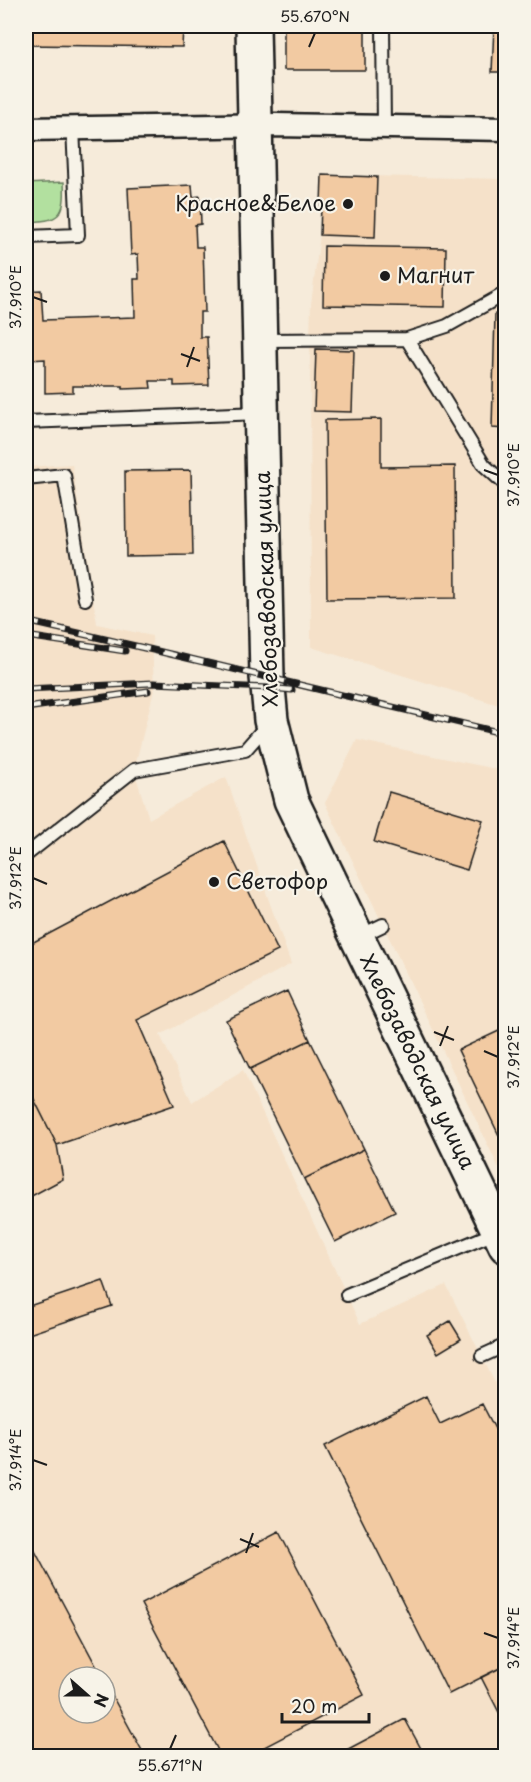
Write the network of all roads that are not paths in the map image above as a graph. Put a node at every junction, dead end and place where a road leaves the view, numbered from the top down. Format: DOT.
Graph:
graph roads {
  1 [pos="253,26"];
  2 [pos="383,26"];
  3 [pos="255,126"];
  4 [pos="384,127"];
  5 [pos="73,128"];
  6 [pos="26,129"];
  7 [pos="506,129"];
  8 [pos="26,237"];
  9 [pos="506,293"];
  10 [pos="407,339"];
  11 [pos="260,340"];
  12 [pos="262,413"];
  13 [pos="26,422"];
  14 [pos="26,479"];
  15 [pos="506,484"];
  16 [pos="85,600"];
  17 [pos="271,720"];
  18 [pos="26,855"];
  19 [pos="502,1239"];
  20 [pos="346,1294"];
  21 [pos="506,1345"];
  22 [pos="482,1356"];
  1 -- 3 [label="main road, Хлебозаводская улица"];
  2 -- 4 [label="lane"];
  3 -- 4 [label="street"];
  3 -- 5 [label="street"];
  3 -- 11 [label="main road, Хлебозаводская улица"];
  4 -- 7 [label="street"];
  5 -- 6 [label="street"];
  5 -- 8 [label="lane"];
  9 -- 10 [label="lane"];
  10 -- 11 [label="lane"];
  10 -- 15 [label="lane"];
  11 -- 12 [label="main road, Хлебозаводская улица"];
  12 -- 13 [label="lane"];
  12 -- 17 [label="main road, Хлебозаводская улица"];
  14 -- 16 [label="lane"];
  17 -- 18 [label="lane"];
  17 -- 19 [label="main road, Хлебозаводская улица"];
  19 -- 20 [label="lane"];
  21 -- 22 [label="lane"];
}
